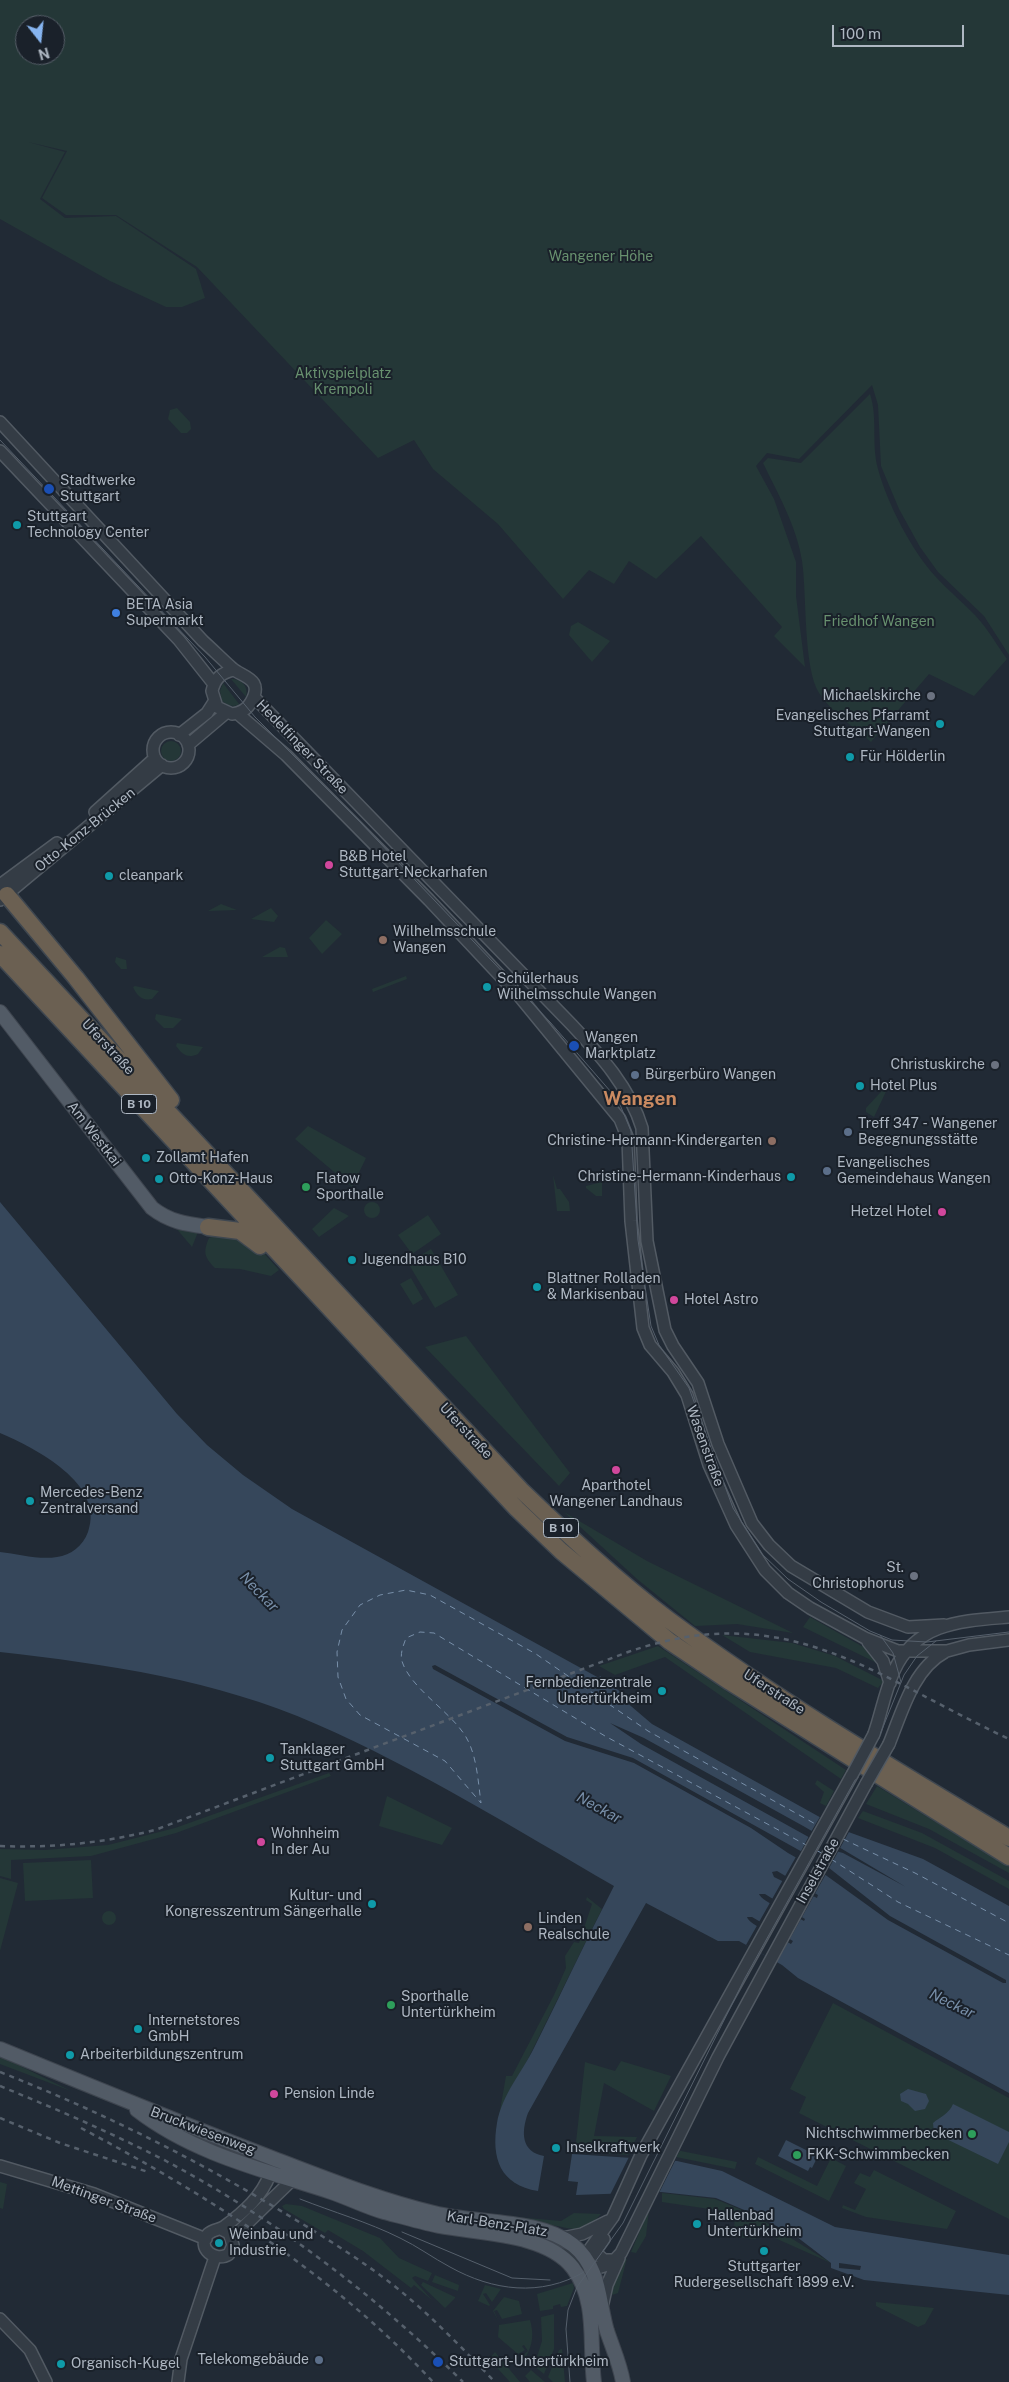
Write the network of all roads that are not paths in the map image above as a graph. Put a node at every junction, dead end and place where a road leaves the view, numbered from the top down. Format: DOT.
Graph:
graph roads {
  1 [pos="0,422"];
  2 [pos="0,451"];
  3 [pos="234,670"];
  4 [pos="213,683"];
  5 [pos="254,697"];
  6 [pos="214,702"];
  7 [pos="232,713"];
  8 [pos="179,735"];
  9 [pos="188,745"];
  10 [pos="158,762"];
  11 [pos="2,892"];
  12 [pos="0,932"];
  13 [pos="0,954"];
  14 [pos="0,1012"];
  15 [pos="638,1114"];
  16 [pos="187,1130"];
  17 [pos="629,1149"];
  18 [pos="208,1227"];
  19 [pos="278,1253"];
  20 [pos="1009,1616"];
  21 [pos="944,1625"];
  22 [pos="900,1626"];
  23 [pos="865,1638"];
  24 [pos="1009,1640"];
  25 [pos="911,1650"];
  26 [pos="947,1651"];
  27 [pos="919,1674"];
  28 [pos="890,1682"];
  29 [pos="1009,1838"];
  30 [pos="1009,1857"];
  31 [pos="0,2048"];
  32 [pos="685,2078"];
  33 [pos="698,2098"];
  34 [pos="128,2103"];
  35 [pos="0,2166"];
  36 [pos="284,2170"];
  37 [pos="270,2174"];
  38 [pos="613,2217"];
  39 [pos="221,2229"];
  40 [pos="232,2238"];
  41 [pos="562,2238"];
  42 [pos="206,2239"];
  43 [pos="548,2249"];
  44 [pos="619,2255"];
  45 [pos="215,2257"];
  46 [pos="586,2263"];
  47 [pos="583,2286"];
  48 [pos="603,2303"];
  49 [pos="0,2319"];
  50 [pos="46,2382"];
  51 [pos="178,2382"];
  52 [pos="594,2382"];
  53 [pos="623,2382"];
  1 -- 3 [label="street, Hedelfinger Straße"];
  2 -- 4 [label="street"];
  3 -- 4 [label="street"];
  3 -- 5 [label="street, Hedelfinger Straße"];
  4 -- 6 [label="street"];
  5 -- 7 [label="street, Otto-Konz-Brücken"];
  5 -- 15 [label="street, Hedelfinger Straße"];
  6 -- 7 [label="street, Hedelfinger Straße"];
  6 -- 8 [label="street"];
  7 -- 9 [label="street, Otto-Konz-Brücken"];
  7 -- 17 [label="street, Hedelfinger Straße"];
  8 -- 9 [label="street"];
  8 -- 10 [label="street"];
  9 -- 10 [label="street, Otto-Konz-Brücken"];
  10 -- 11 [label="street, Otto-Konz-Brücken"];
  11 -- 16 [label="highway, B 10"];
  12 -- 16 [label="highway, Uferstraße / B 10"];
  13 -- 19 [label="highway, Uferstraße / B 10"];
  14 -- 18 [label="main road, Am Westkai"];
  15 -- 22 [label="street, Wasenstraße"];
  16 -- 29 [label="highway, Uferstraße / B 10"];
  17 -- 23 [label="street, Wasenstraße"];
  18 -- 19 [label="highway, B 10"];
  19 -- 30 [label="highway, Uferstraße / B 10"];
  20 -- 21 [label="street, Inselstraße"];
  21 -- 22 [label="street, Wasenstraße"];
  21 -- 25 [label="street, Inselstraße"];
  22 -- 25 [label="street"];
  23 -- 25 [label="street, Wasenstraße"];
  23 -- 28 [label="street"];
  24 -- 26 [label="street, Wasenstraße"];
  25 -- 26 [label="street, Wasenstraße"];
  25 -- 27 [label="street"];
  25 -- 28 [label="street, Inselstraße"];
  26 -- 27 [label="street, Inselstraße"];
  27 -- 33 [label="street, Inselstraße, bridge"];
  28 -- 32 [label="street, Inselstraße, bridge"];
  31 -- 34 [label="main road, Bruckwiesenweg"];
  32 -- 33 [label="street"];
  32 -- 38 [label="street, Inselstraße"];
  33 -- 44 [label="street, Inselstraße"];
  34 -- 36 [label="main road, Bruckwiesenweg"];
  34 -- 37 [label="main road, Bruckwiesenweg"];
  35 -- 42 [label="street, Mettinger Straße"];
  36 -- 37 [label="main road, Bruckwiesenweg"];
  36 -- 40 [label="street"];
  36 -- 41 [label="main road, Karl-Benz-Platz"];
  36 -- 43 [label="main road, Karl-Benz-Platz"];
  37 -- 39 [label="street"];
  38 -- 41 [label="street"];
  38 -- 44 [label="street"];
  38 -- 46 [label="street, Inselstraße"];
  39 -- 40 [label="street"];
  39 -- 42 [label="street"];
  40 -- 45 [label="street"];
  41 -- 46 [label="main road, Karl-Benz-Platz"];
  42 -- 45 [label="street"];
  43 -- 46 [label="street"];
  43 -- 47 [label="main road, Karl-Benz-Platz"];
  44 -- 46 [label="street"];
  44 -- 48 [label="street, Inselstraße"];
  45 -- 51 [label="street"];
  46 -- 47 [label="main road"];
  46 -- 48 [label="main road"];
  47 -- 52 [label="main road, Karl-Benz-Platz"];
  48 -- 53 [label="main road"];
  49 -- 50 [label="street"];
}
